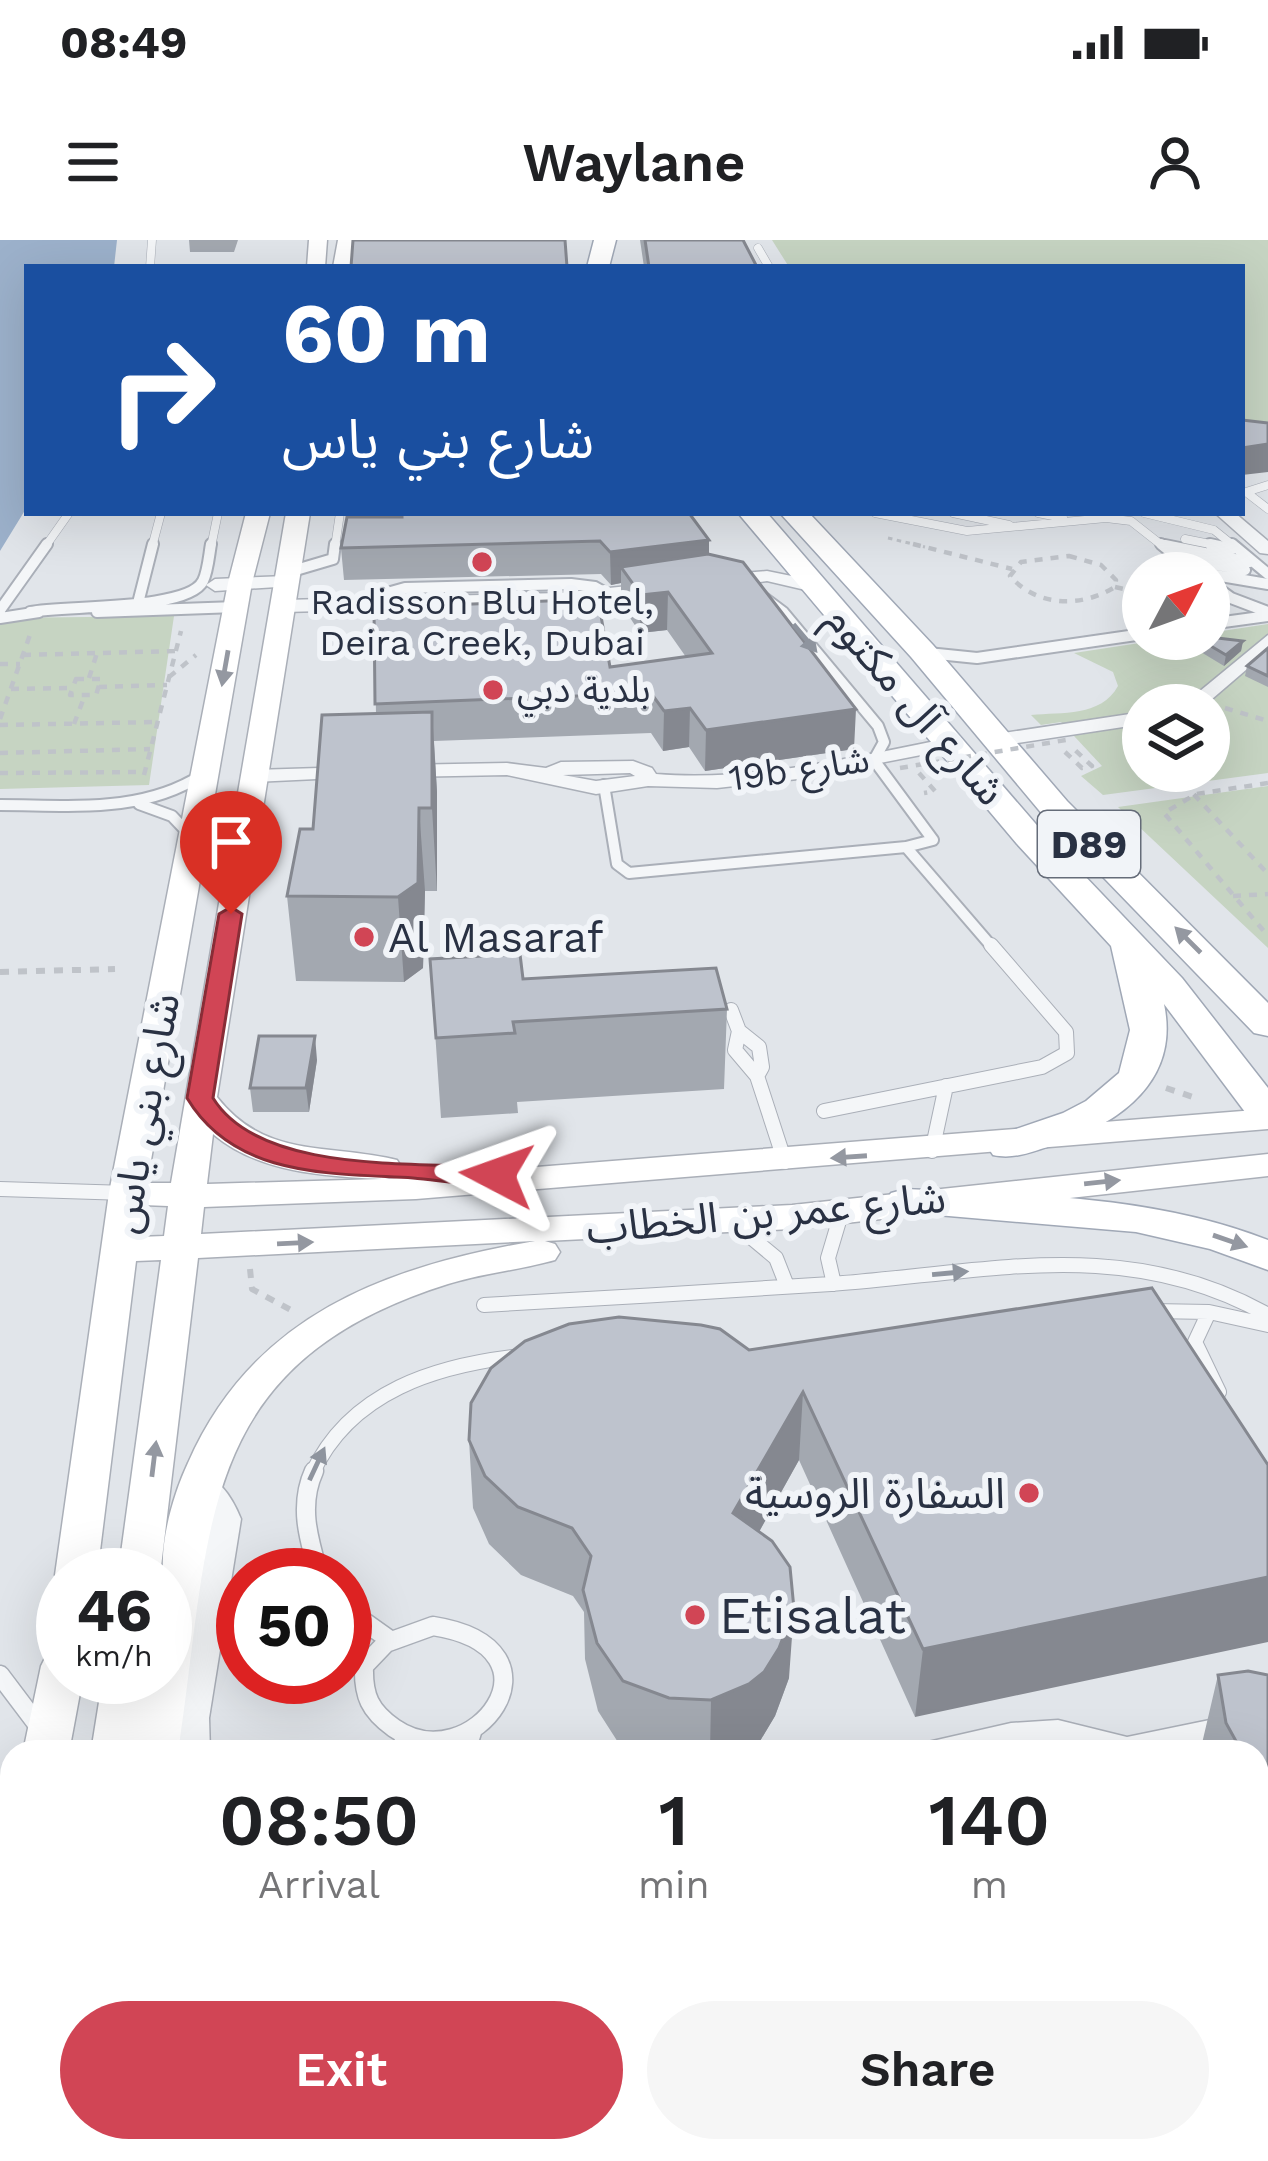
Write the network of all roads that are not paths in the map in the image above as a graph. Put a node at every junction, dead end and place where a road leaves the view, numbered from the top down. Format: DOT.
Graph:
graph roads {
  1 [pos="758,248"];
  2 [pos="767,264"];
  3 [pos="1268,485"];
  4 [pos="1265,508"];
  5 [pos="67,516"];
  6 [pos="160,516"];
  7 [pos="217,516"];
  8 [pos="257,516"];
  9 [pos="270,516"];
  10 [pos="298,516"];
  11 [pos="340,516"];
  12 [pos="792,516"];
  13 [pos="805,516"];
  14 [pos="888,516"];
  15 [pos="930,516"];
  16 [pos="967,516"];
  17 [pos="1010,516"];
  18 [pos="1051,516"];
  19 [pos="1097,516"];
  20 [pos="1124,516"];
  21 [pos="1158,516"];
  22 [pos="1227,516"];
  23 [pos="1106,518"];
  24 [pos="757,519"];
  25 [pos="1073,521"];
  26 [pos="1131,521"];
  27 [pos="1048,524"];
  28 [pos="1020,527"];
  29 [pos="997,530"];
  30 [pos="1145,532"];
  31 [pos="1225,538"];
  32 [pos="1161,544"];
  33 [pos="1256,548"];
  34 [pos="1171,552"];
  35 [pos="1230,567"];
  36 [pos="1268,574"];
  37 [pos="1230,581"];
  38 [pos="698,584"];
  39 [pos="286,586"];
  40 [pos="814,586"];
  41 [pos="1268,588"];
  42 [pos="237,590"];
  43 [pos="1230,597"];
  44 [pos="137,606"];
  45 [pos="0,614"];
  46 [pos="1268,614"];
  47 [pos="1230,620"];
  48 [pos="1122,637"];
  49 [pos="1268,641"];
  50 [pos="922,651"];
  51 [pos="1243,658"];
  52 [pos="1268,667"];
  53 [pos="1216,684"];
  54 [pos="1122,721"];
  55 [pos="997,740"];
  56 [pos="950,744"];
  57 [pos="874,760"];
  58 [pos="255,763"];
  59 [pos="206,772"];
  60 [pos="549,776"];
  61 [pos="646,779"];
  62 [pos="604,784"];
  63 [pos="128,802"];
  64 [pos="0,805"];
  65 [pos="194,842"];
  66 [pos="906,847"];
  67 [pos="1128,940"];
  68 [pos="1224,976"];
  69 [pos="1268,1000"];
  70 [pos="730,1010"];
  71 [pos="1268,1025"];
  72 [pos="740,1031"];
  73 [pos="757,1076"];
  74 [pos="946,1086"];
  75 [pos="200,1098"];
  76 [pos="824,1111"];
  77 [pos="1268,1117"];
  78 [pos="1007,1146"];
  79 [pos="932,1151"];
  80 [pos="785,1162"];
  81 [pos="732,1165"];
  82 [pos="1268,1165"];
  83 [pos="543,1178"];
  84 [pos="0,1189"];
  85 [pos="127,1192"];
  86 [pos="185,1196"];
  87 [pos="906,1202"];
  88 [pos="842,1211"];
  89 [pos="730,1220"];
  90 [pos="488,1233"];
  91 [pos="178,1248"];
  92 [pos="120,1250"];
  93 [pos="1268,1256"];
  94 [pos="834,1284"];
  95 [pos="787,1286"];
  96 [pos="484,1305"];
  97 [pos="1209,1312"];
  98 [pos="1124,1315"];
  99 [pos="1268,1315"];
  100 [pos="1268,1325"];
  101 [pos="542,1355"];
  102 [pos="1234,1416"];
  103 [pos="199,1483"];
  104 [pos="80,1548"];
  105 [pos="142,1548"];
  106 [pos="309,1548"];
  107 [pos="372,1627"];
  108 [pos="390,1640"];
  109 [pos="0,1675"];
  110 [pos="55,1704"];
  111 [pos="121,1704"];
  112 [pos="1268,1722"];
  113 [pos="473,1729"];
  114 [pos="42,1740"];
  115 [pos="48,1740"];
  116 [pos="116,1740"];
  117 [pos="157,1740"];
  118 [pos="193,1740"];
  119 [pos="401,1740"];
  120 [pos="432,1740"];
  121 [pos="470,1740"];
  122 [pos="1010,1740"];
  123 [pos="1099,1740"];
  124 [pos="1183,1740"];
  1 -- 2 [label="lane"];
  3 -- 4 [label="lane"];
  5 -- 45 [label="lane"];
  6 -- 44 [label="lane"];
  7 -- 44 [label="lane"];
  8 -- 42 [label="main road, شارع بني ياس"];
  9 -- 42 [label="main road"];
  10 -- 39 [label="main road, شارع بني ياس"];
  11 -- 39 [label="lane"];
  12 -- 24 [label="main road"];
  13 -- 50 [label="main road, شارع آل مكتوم / D89"];
  14 -- 29 [label="lane"];
  15 -- 29 [label="lane"];
  16 -- 28 [label="lane"];
  17 -- 27 [label="lane"];
  18 -- 25 [label="lane"];
  19 -- 23 [label="lane"];
  20 -- 26 [label="lane"];
  21 -- 31 [label="lane"];
  22 -- 33 [label="street"];
  23 -- 25 [label="lane"];
  23 -- 26 [label="lane"];
  24 -- 40 [label="main road, شارع آل مكتوم / D89"];
  25 -- 27 [label="lane"];
  26 -- 30 [label="lane"];
  26 -- 31 [label="lane"];
  27 -- 28 [label="lane"];
  28 -- 29 [label="lane"];
  30 -- 32 [label="lane"];
  30 -- 33 [label="lane"];
  31 -- 33 [label="lane"];
  32 -- 33 [label="lane"];
  32 -- 34 [label="lane"];
  33 -- 36 [label="lane"];
  35 -- 36 [label="lane"];
  37 -- 41 [label="lane"];
  38 -- 39 [label="street"];
  38 -- 40 [label="street"];
  38 -- 57 [label="lane, one-way"];
  39 -- 42 [label="main road"];
  39 -- 58 [label="main road, شارع بني ياس"];
  40 -- 56 [label="main road, شارع آل مكتوم / D89"];
  42 -- 44 [label="lane"];
  42 -- 58 [label="main road"];
  42 -- 59 [label="main road, شارع بني ياس, one-way"];
  43 -- 46 [label="lane"];
  44 -- 45 [label="lane"];
  46 -- 47 [label="lane"];
  48 -- 50 [label="lane"];
  49 -- 51 [label="street"];
  50 -- 55 [label="main road, شارع آل مكتوم / D89"];
  51 -- 52 [label="street"];
  51 -- 53 [label="street"];
  54 -- 55 [label="street"];
  68 -- 55 [label="main road, شارع آل مكتوم / D89, one-way"];
  56 -- 57 [label="street, 19b شارع"];
  56 -- 67 [label="main road, شارع آل مكتوم / D89"];
  57 -- 61 [label="street, 19b شارع"];
  57 -- 66 [label="lane"];
  58 -- 60 [label="street, 19b شارع"];
  58 -- 75 [label="main road, شارع بني ياس"];
  59 -- 63 [label="lane"];
  59 -- 65 [label="main road, شارع بني ياس"];
  60 -- 61 [label="street, 19b شارع"];
  60 -- 62 [label="street, 19b شارع"];
  61 -- 62 [label="street, 19b شارع"];
  62 -- 66 [label="lane"];
  63 -- 64 [label="lane"];
  63 -- 65 [label="lane"];
  65 -- 85 [label="main road, شارع بني ياس"];
  66 -- 74 [label="lane"];
  67 -- 77 [label="main road, شارع آل مكتوم / D89"];
  67 -- 78 [label="main road"];
  68 -- 69 [label="main road"];
  68 -- 71 [label="main road, شارع آل مكتوم / D89"];
  70 -- 72 [label="lane"];
  72 -- 73 [label="lane"];
  72 -- 73 [label="lane"];
  73 -- 80 [label="lane"];
  74 -- 76 [label="lane"];
  74 -- 79 [label="lane"];
  75 -- 83 [label="main road"];
  75 -- 86 [label="main road, شارع بني ياس"];
  77 -- 78 [label="main road, شارع عمر بن الخطاب"];
  78 -- 79 [label="main road, شارع عمر بن الخطاب"];
  79 -- 80 [label="main road, شارع عمر بن الخطاب, one-way"];
  80 -- 81 [label="main road, شارع عمر بن الخطاب"];
  81 -- 83 [label="main road, شارع عمر بن الخطاب"];
  81 -- 90 [label="main road"];
  87 -- 82 [label="main road, شارع عمر بن الخطاب, one-way"];
  83 -- 86 [label="main road, شارع عمر بن الخطاب"];
  84 -- 85 [label="lane"];
  85 -- 86 [label="main road, شارع عمر بن الخطاب"];
  85 -- 92 [label="main road, شارع بني ياس"];
  86 -- 91 [label="main road, شارع بني ياس"];
  87 -- 88 [label="main road, شارع عمر بن الخطاب"];
  87 -- 93 [label="main road, one-way"];
  88 -- 89 [label="main road, شارع عمر بن الخطاب"];
  88 -- 94 [label="lane"];
  89 -- 90 [label="main road, شارع عمر بن الخطاب"];
  89 -- 95 [label="lane"];
  89 -- 103 [label="main road"];
  91 -- 90 [label="main road, شارع عمر بن الخطاب, one-way"];
  91 -- 92 [label="main road, شارع عمر بن الخطاب"];
  105 -- 91 [label="main road, شارع بني ياس, one-way"];
  92 -- 104 [label="main road, شارع بني ياس"];
  94 -- 95 [label="lane"];
  94 -- 99 [label="lane, one-way"];
  95 -- 96 [label="lane"];
  97 -- 98 [label="lane"];
  97 -- 100 [label="lane"];
  97 -- 102 [label="lane"];
  106 -- 101 [label="lane, one-way"];
  103 -- 117 [label="main road"];
  103 -- 118 [label="street"];
  107 -- 108 [label="lane"];
  108 -- 113 [label="lane"];
  108 -- 119 [label="lane"];
  109 -- 114 [label="lane"];
  110 -- 115 [label="main road"];
  111 -- 116 [label="main road"];
  112 -- 124 [label="street"];
  113 -- 120 [label="lane"];
  113 -- 121 [label="lane"];
  122 -- 123 [label="street"];
}
